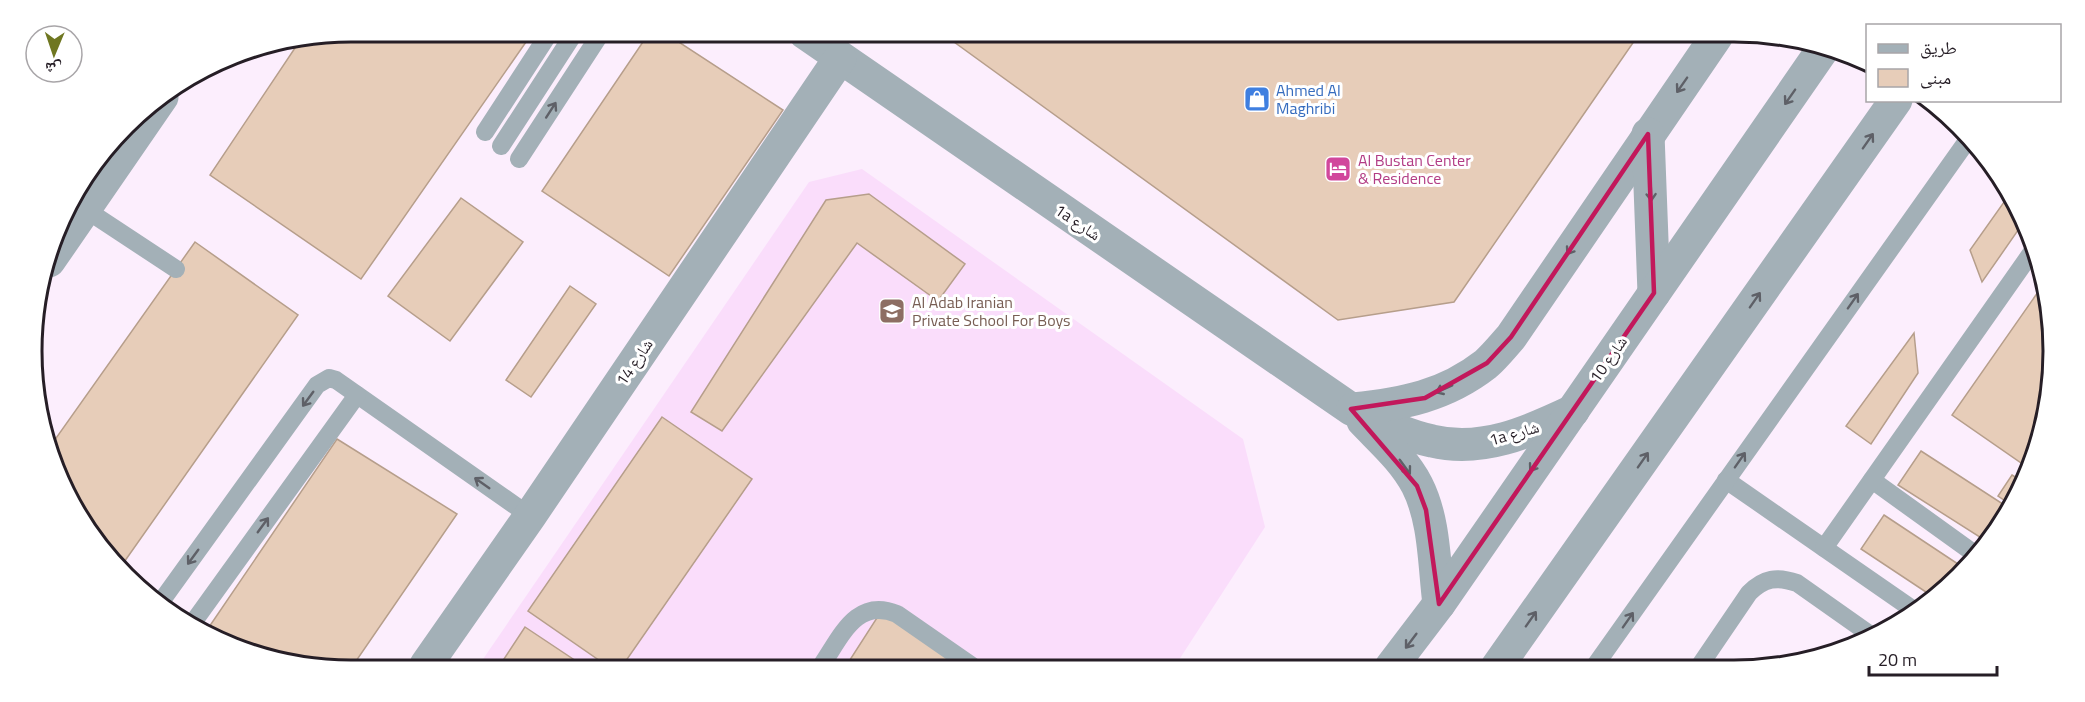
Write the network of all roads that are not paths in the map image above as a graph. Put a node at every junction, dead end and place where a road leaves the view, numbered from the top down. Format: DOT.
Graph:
graph roads {
  1 [pos="544,42"];
  2 [pos="569,42"];
  3 [pos="595,42"];
  4 [pos="819,42"];
  5 [pos="821,42"];
  6 [pos="1712,42"];
  7 [pos="1819,54"];
  8 [pos="1895,102"];
  9 [pos="144,122"];
  10 [pos="485,132"];
  11 [pos="1648,134"];
  12 [pos="1964,145"];
  13 [pos="501,146"];
  14 [pos="519,159"];
  15 [pos="71,223"];
  16 [pos="2028,257"];
  17 [pos="176,269"];
  18 [pos="1654,292"];
  19 [pos="357,395"];
  20 [pos="1351,409"];
  21 [pos="1573,411"];
  22 [pos="1726,480"];
  23 [pos="1872,480"];
  24 [pos="530,516"];
  25 [pos="1824,548"];
  26 [pos="1970,550"];
  27 [pos="164,597"];
  28 [pos="1438,604"];
  29 [pos="1908,606"];
  30 [pos="196,619"];
  31 [pos="1865,631"];
  32 [pos="429,660"];
  33 [pos="825,660"];
  34 [pos="963,660"];
  35 [pos="1396,660"];
  36 [pos="1502,660"];
  37 [pos="1599,660"];
  38 [pos="1703,660"];
  1 -- 10 [label="lane"];
  2 -- 13 [label="lane"];
  14 -- 3 [label="lane, one-way"];
  4 -- 24 [label="street, شارع 14"];
  5 -- 20 [label="street, 1a شارع"];
  6 -- 11 [label="street, one-way"];
  7 -- 18 [label="street, شارع 10, one-way"];
  36 -- 8 [label="street, one-way"];
  9 -- 15 [label="street"];
  11 -- 18 [label="street, one-way"];
  11 -- 20 [label="street, one-way"];
  22 -- 12 [label="lane, one-way"];
  15 -- 17 [label="lane"];
  16 -- 23 [label="lane"];
  18 -- 21 [label="street, شارع 10"];
  24 -- 19 [label="lane, one-way"];
  19 -- 27 [label="lane, one-way"];
  30 -- 19 [label="lane, one-way"];
  20 -- 21 [label="street, 1a شارع"];
  20 -- 28 [label="street, 1a شارع, one-way"];
  21 -- 28 [label="street, شارع 10, one-way"];
  22 -- 25 [label="lane"];
  37 -- 22 [label="lane, one-way"];
  23 -- 25 [label="lane"];
  23 -- 26 [label="lane"];
  24 -- 32 [label="street, شارع 14"];
  25 -- 29 [label="lane"];
  28 -- 35 [label="street, شارع 10, one-way"];
  31 -- 38 [label="lane"];
  33 -- 34 [label="lane"];
}
